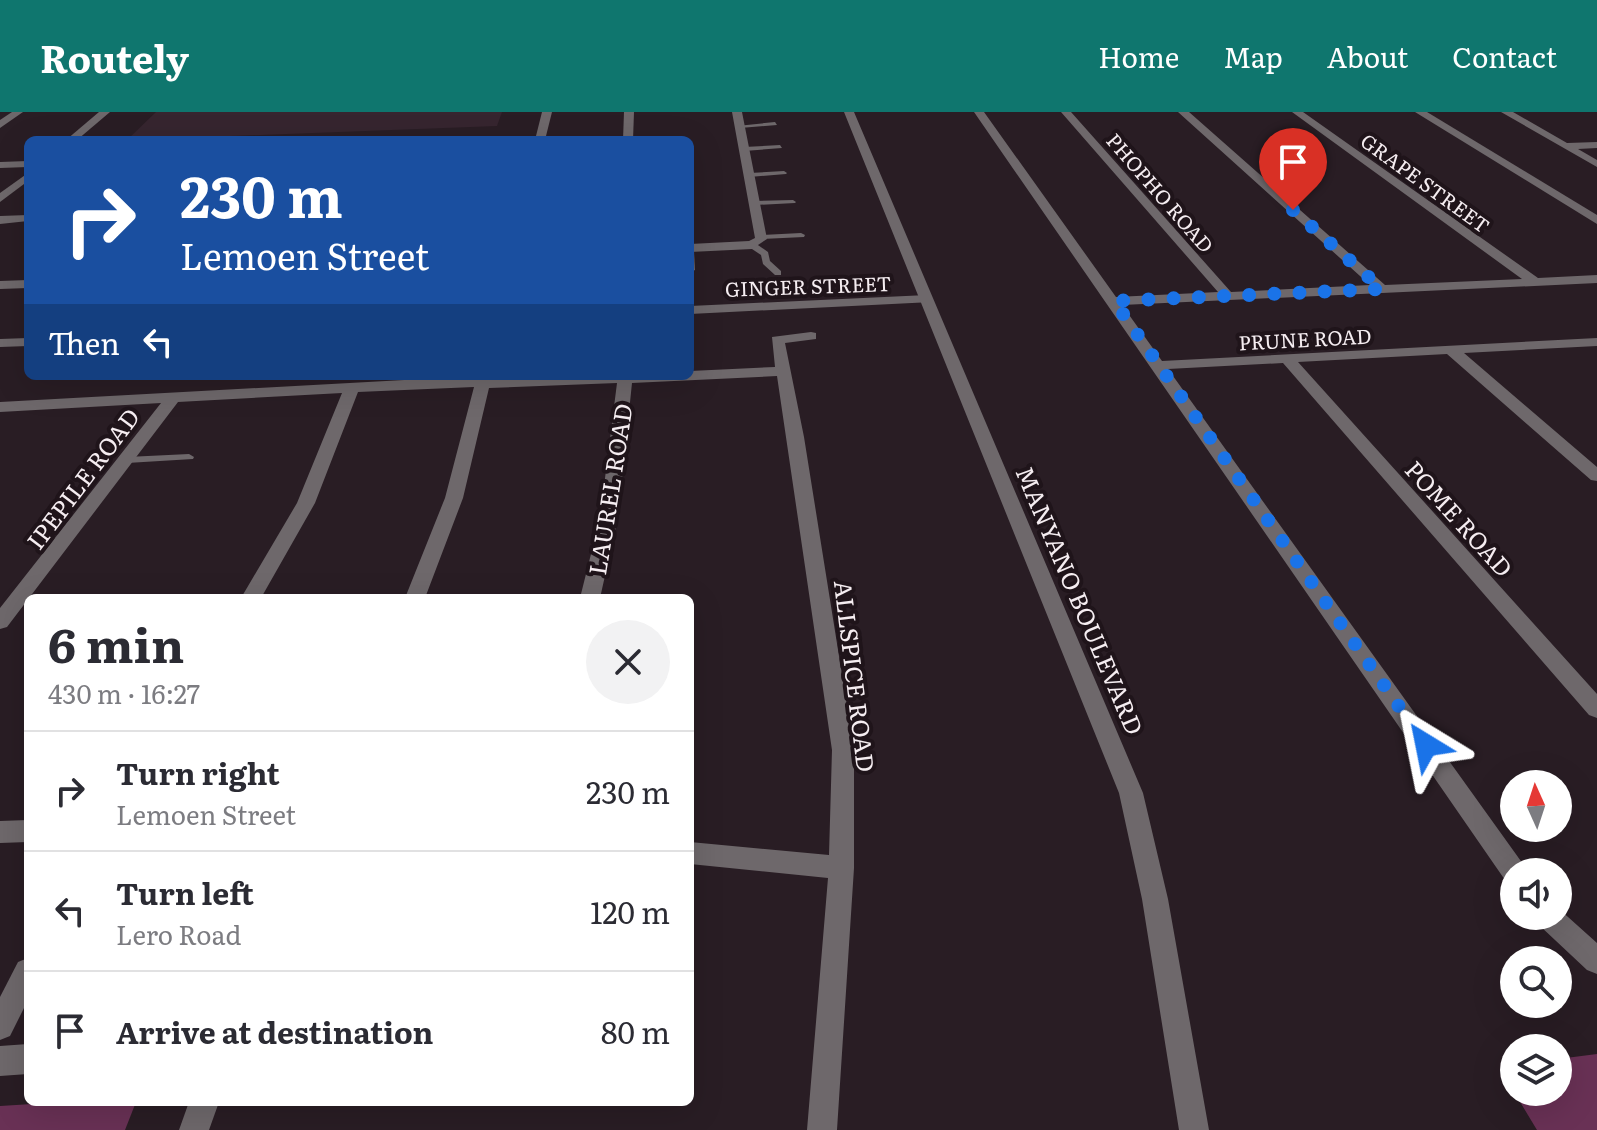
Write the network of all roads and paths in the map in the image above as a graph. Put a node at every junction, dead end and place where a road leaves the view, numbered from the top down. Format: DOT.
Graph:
graph roads {
  1 [pos="18,112"];
  2 [pos="105,112"];
  3 [pos="547,112"];
  4 [pos="629,112"];
  5 [pos="737,112"];
  6 [pos="849,112"];
  7 [pos="979,112"];
  8 [pos="1066,112"];
  9 [pos="1183,112"];
  10 [pos="1297,112"];
  11 [pos="1420,112"];
  12 [pos="1506,112"];
  13 [pos="775,124"];
  14 [pos="0,125"];
  15 [pos="740,126"];
  16 [pos="76,136"];
  17 [pos="541,136"];
  18 [pos="628,136"];
  19 [pos="1597,145"];
  20 [pos="1564,146"];
  21 [pos="780,147"];
  22 [pos="744,149"];
  23 [pos="24,164"];
  24 [pos="1597,164"];
  25 [pos="0,165"];
  26 [pos="784,173"];
  27 [pos="749,175"];
  28 [pos="24,179"];
  29 [pos="0,199"];
  30 [pos="793,202"];
  31 [pos="755,203"];
  32 [pos="24,218"];
  33 [pos="0,220"];
  34 [pos="1597,220"];
  35 [pos="801,235"];
  36 [pos="757,241"];
  37 [pos="694,249"];
  38 [pos="778,273"];
  39 [pos="1597,279"];
  40 [pos="1535,282"];
  41 [pos="24,284"];
  42 [pos="0,285"];
  43 [pos="1382,289"];
  44 [pos="1228,296"];
  45 [pos="927,299"];
  46 [pos="1114,301"];
  47 [pos="694,310"];
  48 [pos="811,336"];
  49 [pos="24,342"];
  50 [pos="1597,342"];
  51 [pos="0,343"];
  52 [pos="1451,350"];
  53 [pos="1287,359"];
  54 [pos="1161,365"];
  55 [pos="782,371"];
  56 [pos="694,375"];
  57 [pos="483,380"];
  58 [pos="625,380"];
  59 [pos="352,388"];
  60 [pos="172,399"];
  61 [pos="0,407"];
  62 [pos="189,457"];
  63 [pos="127,460"];
  64 [pos="1597,476"];
  65 [pos="29,594"];
  66 [pos="253,594"];
  67 [pos="417,594"];
  68 [pos="591,594"];
  69 [pos="21,605"];
  70 [pos="0,622"];
  71 [pos="1597,709"];
  72 [pos="24,831"];
  73 [pos="0,832"];
  74 [pos="694,853"];
  75 [pos="1504,858"];
  76 [pos="841,868"];
  77 [pos="1563,930"];
  78 [pos="1597,961"];
  79 [pos="24,979"];
  80 [pos="0,1026"];
  81 [pos="24,1059"];
  82 [pos="0,1061"];
  83 [pos="203,1106"];
  84 [pos="194,1130"];
  85 [pos="822,1130"];
  86 [pos="1194,1130"];
  1 -- 14 [label="street"];
  2 -- 16 [label="street"];
  3 -- 17 [label="street"];
  4 -- 18 [label="street"];
  5 -- 15 [label="street"];
  6 -- 45 [label="street, MANYANO BOULEVARD"];
  7 -- 46 [label="street"];
  8 -- 44 [label="street, PHOPHO ROAD"];
  9 -- 43 [label="street"];
  10 -- 40 [label="street, GRAPE STREET"];
  11 -- 34 [label="street"];
  12 -- 20 [label="street"];
  13 -- 15 [label="lane"];
  15 -- 22 [label="street"];
  19 -- 20 [label="street"];
  20 -- 24 [label="street"];
  21 -- 22 [label="lane"];
  22 -- 27 [label="street"];
  23 -- 25 [label="street"];
  26 -- 27 [label="lane"];
  27 -- 31 [label="street"];
  28 -- 29 [label="street"];
  30 -- 31 [label="lane"];
  31 -- 36 [label="street"];
  32 -- 33 [label="street"];
  35 -- 36 [label="lane"];
  36 -- 37 [label="street"];
  36 -- 38 [label="lane"];
  39 -- 40 [label="street"];
  40 -- 43 [label="street"];
  41 -- 42 [label="street"];
  43 -- 44 [label="street"];
  44 -- 46 [label="street"];
  45 -- 47 [label="street, GINGER STREET"];
  45 -- 86 [label="street, MANYANO BOULEVARD"];
  46 -- 54 [label="street"];
  48 -- 55 [label="street, ALLSPICE ROAD"];
  49 -- 51 [label="street"];
  50 -- 52 [label="street, PRUNE ROAD"];
  52 -- 53 [label="street, PRUNE ROAD"];
  52 -- 64 [label="street"];
  53 -- 54 [label="street, PRUNE ROAD"];
  53 -- 71 [label="street, POME ROAD"];
  54 -- 75 [label="street"];
  55 -- 56 [label="street"];
  55 -- 76 [label="street, ALLSPICE ROAD"];
  57 -- 59 [label="street"];
  57 -- 67 [label="street"];
  58 -- 68 [label="street, LAUREL ROAD"];
  59 -- 60 [label="street"];
  59 -- 66 [label="street"];
  60 -- 61 [label="street"];
  60 -- 63 [label="street, IPEPILE ROAD"];
  62 -- 63 [label="lane"];
  63 -- 65 [label="street, IPEPILE ROAD"];
  69 -- 70 [label="street, IPEPILE ROAD"];
  72 -- 73 [label="street"];
  74 -- 76 [label="street"];
  76 -- 85 [label="street, ALLSPICE ROAD"];
  77 -- 78 [label="street"];
  79 -- 80 [label="street"];
  81 -- 82 [label="street"];
  83 -- 84 [label="street"];
}
